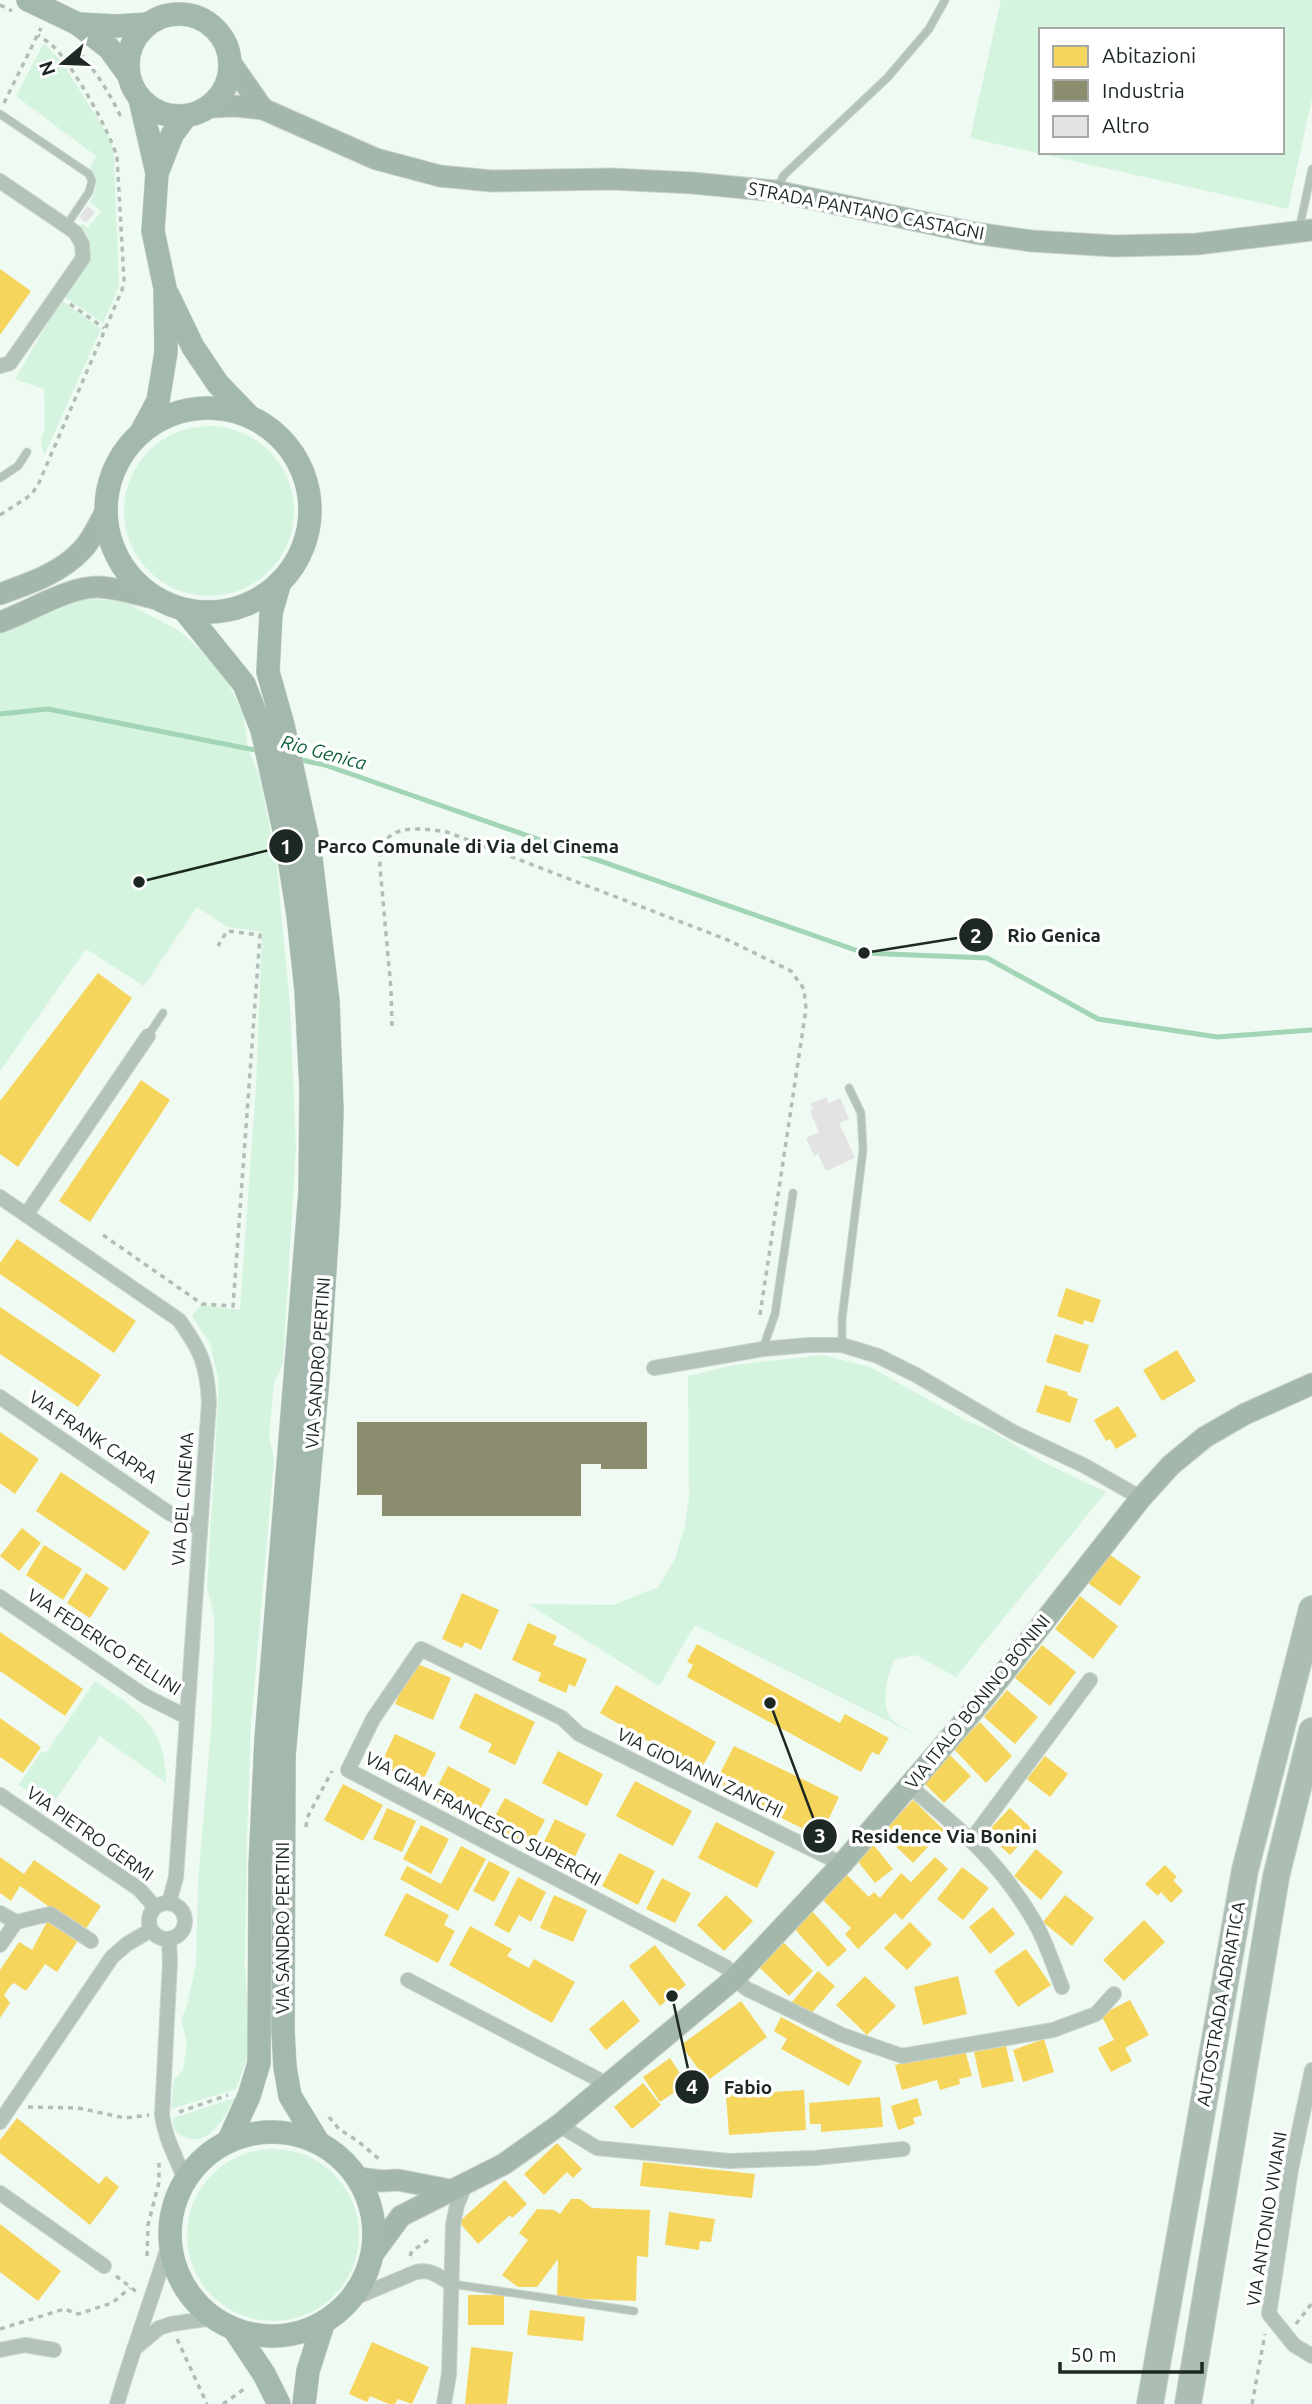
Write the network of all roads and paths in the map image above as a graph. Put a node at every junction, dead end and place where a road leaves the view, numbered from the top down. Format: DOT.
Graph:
graph roads {
  1 [pos="28,0"];
  2 [pos="945,0"];
  3 [pos="78,24"];
  4 [pos="148,24"];
  5 [pos="43,26"];
  6 [pos="77,50"];
  7 [pos="230,62"];
  8 [pos="128,74"];
  9 [pos="140,99"];
  10 [pos="210,107"];
  11 [pos="263,109"];
  12 [pos="0,112"];
  13 [pos="186,116"];
  14 [pos="124,122"];
  15 [pos="1312,169"];
  16 [pos="157,173"];
  17 [pos="0,181"];
  18 [pos="775,191"];
  19 [pos="66,226"];
  20 [pos="1305,231"];
  21 [pos="165,288"];
  22 [pos="57,295"];
  23 [pos="105,328"];
  24 [pos="0,366"];
  25 [pos="249,416"];
  26 [pos="142,432"];
  27 [pos="27,452"];
  28 [pos="0,478"];
  29 [pos="105,513"];
  30 [pos="280,582"];
  31 [pos="0,594"];
  32 [pos="153,598"];
  33 [pos="185,611"];
  34 [pos="0,622"];
  35 [pos="273,727"];
  36 [pos="218,946"];
  37 [pos="163,1013"];
  38 [pos="392,1026"];
  39 [pos="148,1036"];
  40 [pos="849,1088"];
  41 [pos="793,1194"];
  42 [pos="0,1197"];
  43 [pos="26,1215"];
  44 [pos="103,1235"];
  45 [pos="842,1345"];
  46 [pos="763,1349"];
  47 [pos="654,1368"];
  48 [pos="1312,1384"];
  49 [pos="0,1397"];
  50 [pos="1141,1498"];
  51 [pos="200,1528"];
  52 [pos="0,1597"];
  53 [pos="1312,1609"];
  54 [pos="1090,1680"];
  55 [pos="187,1717"];
  56 [pos="1312,1731"];
  57 [pos="579,1734"];
  58 [pos="348,1770"];
  59 [pos="909,1786"];
  60 [pos="0,1795"];
  61 [pos="306,1832"];
  62 [pos="972,1839"];
  63 [pos="842,1864"];
  64 [pos="162,1905"];
  65 [pos="0,1913"];
  66 [pos="16,1922"];
  67 [pos="151,1930"];
  68 [pos="169,1940"];
  69 [pos="91,1941"];
  70 [pos="0,1945"];
  71 [pos="408,1979"];
  72 [pos="734,1979"];
  73 [pos="1062,1987"];
  74 [pos="1114,1994"];
  75 [pos="1312,2070"];
  76 [pos="609,2085"];
  77 [pos="236,2092"];
  78 [pos="12,2105"];
  79 [pos="323,2109"];
  80 [pos="172,2115"];
  81 [pos="0,2122"];
  82 [pos="559,2125"];
  83 [pos="150,2126"];
  84 [pos="228,2141"];
  85 [pos="318,2142"];
  86 [pos="903,2149"];
  87 [pos="382,2161"];
  88 [pos="159,2162"];
  89 [pos="358,2178"];
  90 [pos="184,2181"];
  91 [pos="458,2186"];
  92 [pos="0,2193"];
  93 [pos="431,2238"];
  94 [pos="170,2241"];
  95 [pos="373,2254"];
  96 [pos="408,2259"];
  97 [pos="147,2263"];
  98 [pos="104,2266"];
  99 [pos="144,2284"];
  100 [pos="451,2284"];
  101 [pos="130,2288"];
  102 [pos="352,2299"];
  103 [pos="1312,2304"];
  104 [pos="634,2311"];
  105 [pos="1269,2314"];
  106 [pos="214,2318"];
  107 [pos="323,2324"];
  108 [pos="0,2329"];
  109 [pos="234,2329"];
  110 [pos="1286,2334"];
  111 [pos="177,2339"];
  112 [pos="0,2350"];
  113 [pos="54,2350"];
  114 [pos="133,2350"];
  115 [pos="1312,2356"];
  116 [pos="251,2384"];
  117 [pos="117,2404"];
  118 [pos="207,2404"];
  119 [pos="223,2404"];
  120 [pos="279,2404"];
  121 [pos="304,2404"];
  122 [pos="444,2404"];
  123 [pos="1150,2404"];
  124 [pos="1188,2404"];
  125 [pos="1252,2404"];
  1 -- 3 [label="main road"];
  2 -- 18 [label="lane"];
  3 -- 4 [label="main road"];
  3 -- 8 [label="main road"];
  4 -- 7 [label="main road"];
  4 -- 8 [label="main road"];
  5 -- 12 [label="path"];
  6 -- 14 [label="path"];
  7 -- 10 [label="main road"];
  7 -- 11 [label="street"];
  8 -- 9 [label="main road"];
  9 -- 13 [label="main road"];
  9 -- 16 [label="main road"];
  10 -- 11 [label="street, STRADA PANTANO CASTAGNI"];
  10 -- 13 [label="main road"];
  11 -- 18 [label="street, STRADA PANTANO CASTAGNI"];
  12 -- 19 [label="lane"];
  13 -- 16 [label="main road"];
  15 -- 20 [label="lane"];
  16 -- 21 [label="main road"];
  17 -- 19 [label="street"];
  18 -- 20 [label="street, STRADA PANTANO CASTAGNI"];
  19 -- 22 [label="street"];
  21 -- 25 [label="main road"];
  21 -- 26 [label="main road"];
  22 -- 23 [label="path"];
  22 -- 24 [label="street"];
  25 -- 26 [label="main road"];
  25 -- 30 [label="main road"];
  26 -- 29 [label="main road"];
  27 -- 28 [label="lane"];
  29 -- 31 [label="street"];
  29 -- 32 [label="main road"];
  30 -- 33 [label="main road"];
  30 -- 35 [label="main road, VIA SANDRO PERTINI"];
  32 -- 33 [label="main road"];
  32 -- 34 [label="street"];
  33 -- 35 [label="main road, VIA SANDRO PERTINI"];
  35 -- 84 [label="main road, VIA SANDRO PERTINI"];
  35 -- 85 [label="main road, VIA SANDRO PERTINI"];
  36 -- 44 [label="path"];
  37 -- 39 [label="lane"];
  38 -- 46 [label="path"];
  39 -- 43 [label="street"];
  40 -- 45 [label="lane"];
  41 -- 46 [label="lane"];
  42 -- 43 [label="street, VIA DEL CINEMA"];
  43 -- 51 [label="street, VIA DEL CINEMA"];
  45 -- 46 [label="street"];
  45 -- 50 [label="street"];
  46 -- 47 [label="street"];
  48 -- 50 [label="street, VIA ITALO BONINO BONINI"];
  49 -- 51 [label="street, VIA FRANK CAPRA"];
  50 -- 59 [label="street, VIA ITALO BONINO BONINI"];
  51 -- 55 [label="street, VIA DEL CINEMA"];
  52 -- 55 [label="street, VIA FEDERICO FELLINI"];
  53 -- 123 [label="highway, AUTOSTRADA ADRIATICA"];
  54 -- 62 [label="street"];
  55 -- 64 [label="street, VIA DEL CINEMA"];
  56 -- 124 [label="highway, AUTOSTRADA ADRIATICA"];
  57 -- 58 [label="street, VIA GIAN FRANCESCO SUPERCHI"];
  57 -- 63 [label="street, VIA GIOVANNI ZANCHI"];
  58 -- 61 [label="path"];
  58 -- 72 [label="street, VIA GIAN FRANCESCO SUPERCHI"];
  59 -- 62 [label="street"];
  59 -- 63 [label="street, VIA ITALO BONINO BONINI"];
  60 -- 64 [label="street, VIA PIETRO GERMI"];
  62 -- 73 [label="street"];
  63 -- 72 [label="street, VIA ITALO BONINO BONINI"];
  64 -- 67 [label="street, VIA DEL CINEMA"];
  64 -- 68 [label="street"];
  65 -- 66 [label="street"];
  66 -- 69 [label="street"];
  66 -- 70 [label="street"];
  67 -- 68 [label="street"];
  67 -- 78 [label="street"];
  68 -- 90 [label="street"];
  71 -- 76 [label="street"];
  72 -- 74 [label="street, VIA GIAN FRANCESCO SUPERCHI"];
  72 -- 76 [label="street, VIA ITALO BONINO BONINI"];
  75 -- 105 [label="street, VIA ANTONIO VIVIANI"];
  76 -- 82 [label="street, VIA ITALO BONINO BONINI"];
  77 -- 80 [label="path"];
  78 -- 81 [label="street"];
  78 -- 83 [label="path"];
  79 -- 87 [label="path"];
  82 -- 86 [label="street"];
  82 -- 91 [label="street, VIA ITALO BONINO BONINI"];
  84 -- 85 [label="main road"];
  84 -- 90 [label="main road"];
  85 -- 89 [label="main road"];
  88 -- 97 [label="path"];
  89 -- 91 [label="street"];
  89 -- 95 [label="main road"];
  90 -- 94 [label="main road"];
  91 -- 95 [label="street, VIA ITALO BONINO BONINI"];
  91 -- 100 [label="street"];
  92 -- 98 [label="street"];
  93 -- 96 [label="path"];
  94 -- 106 [label="main road"];
  94 -- 114 [label="street"];
  95 -- 102 [label="main road"];
  98 -- 101 [label="path"];
  99 -- 101 [label="path"];
  100 -- 102 [label="street"];
  100 -- 104 [label="lane"];
  100 -- 122 [label="street"];
  101 -- 108 [label="path"];
  102 -- 107 [label="main road"];
  103 -- 110 [label="path"];
  105 -- 110 [label="street, VIA ANTONIO VIVIANI"];
  105 -- 125 [label="path"];
  106 -- 109 [label="main road"];
  106 -- 114 [label="street"];
  107 -- 109 [label="main road"];
  107 -- 121 [label="main road"];
  109 -- 120 [label="main road"];
  110 -- 115 [label="street, VIA ANTONIO VIVIANI"];
  111 -- 118 [label="path"];
  112 -- 113 [label="street"];
  114 -- 117 [label="street"];
  116 -- 119 [label="path"];
}
